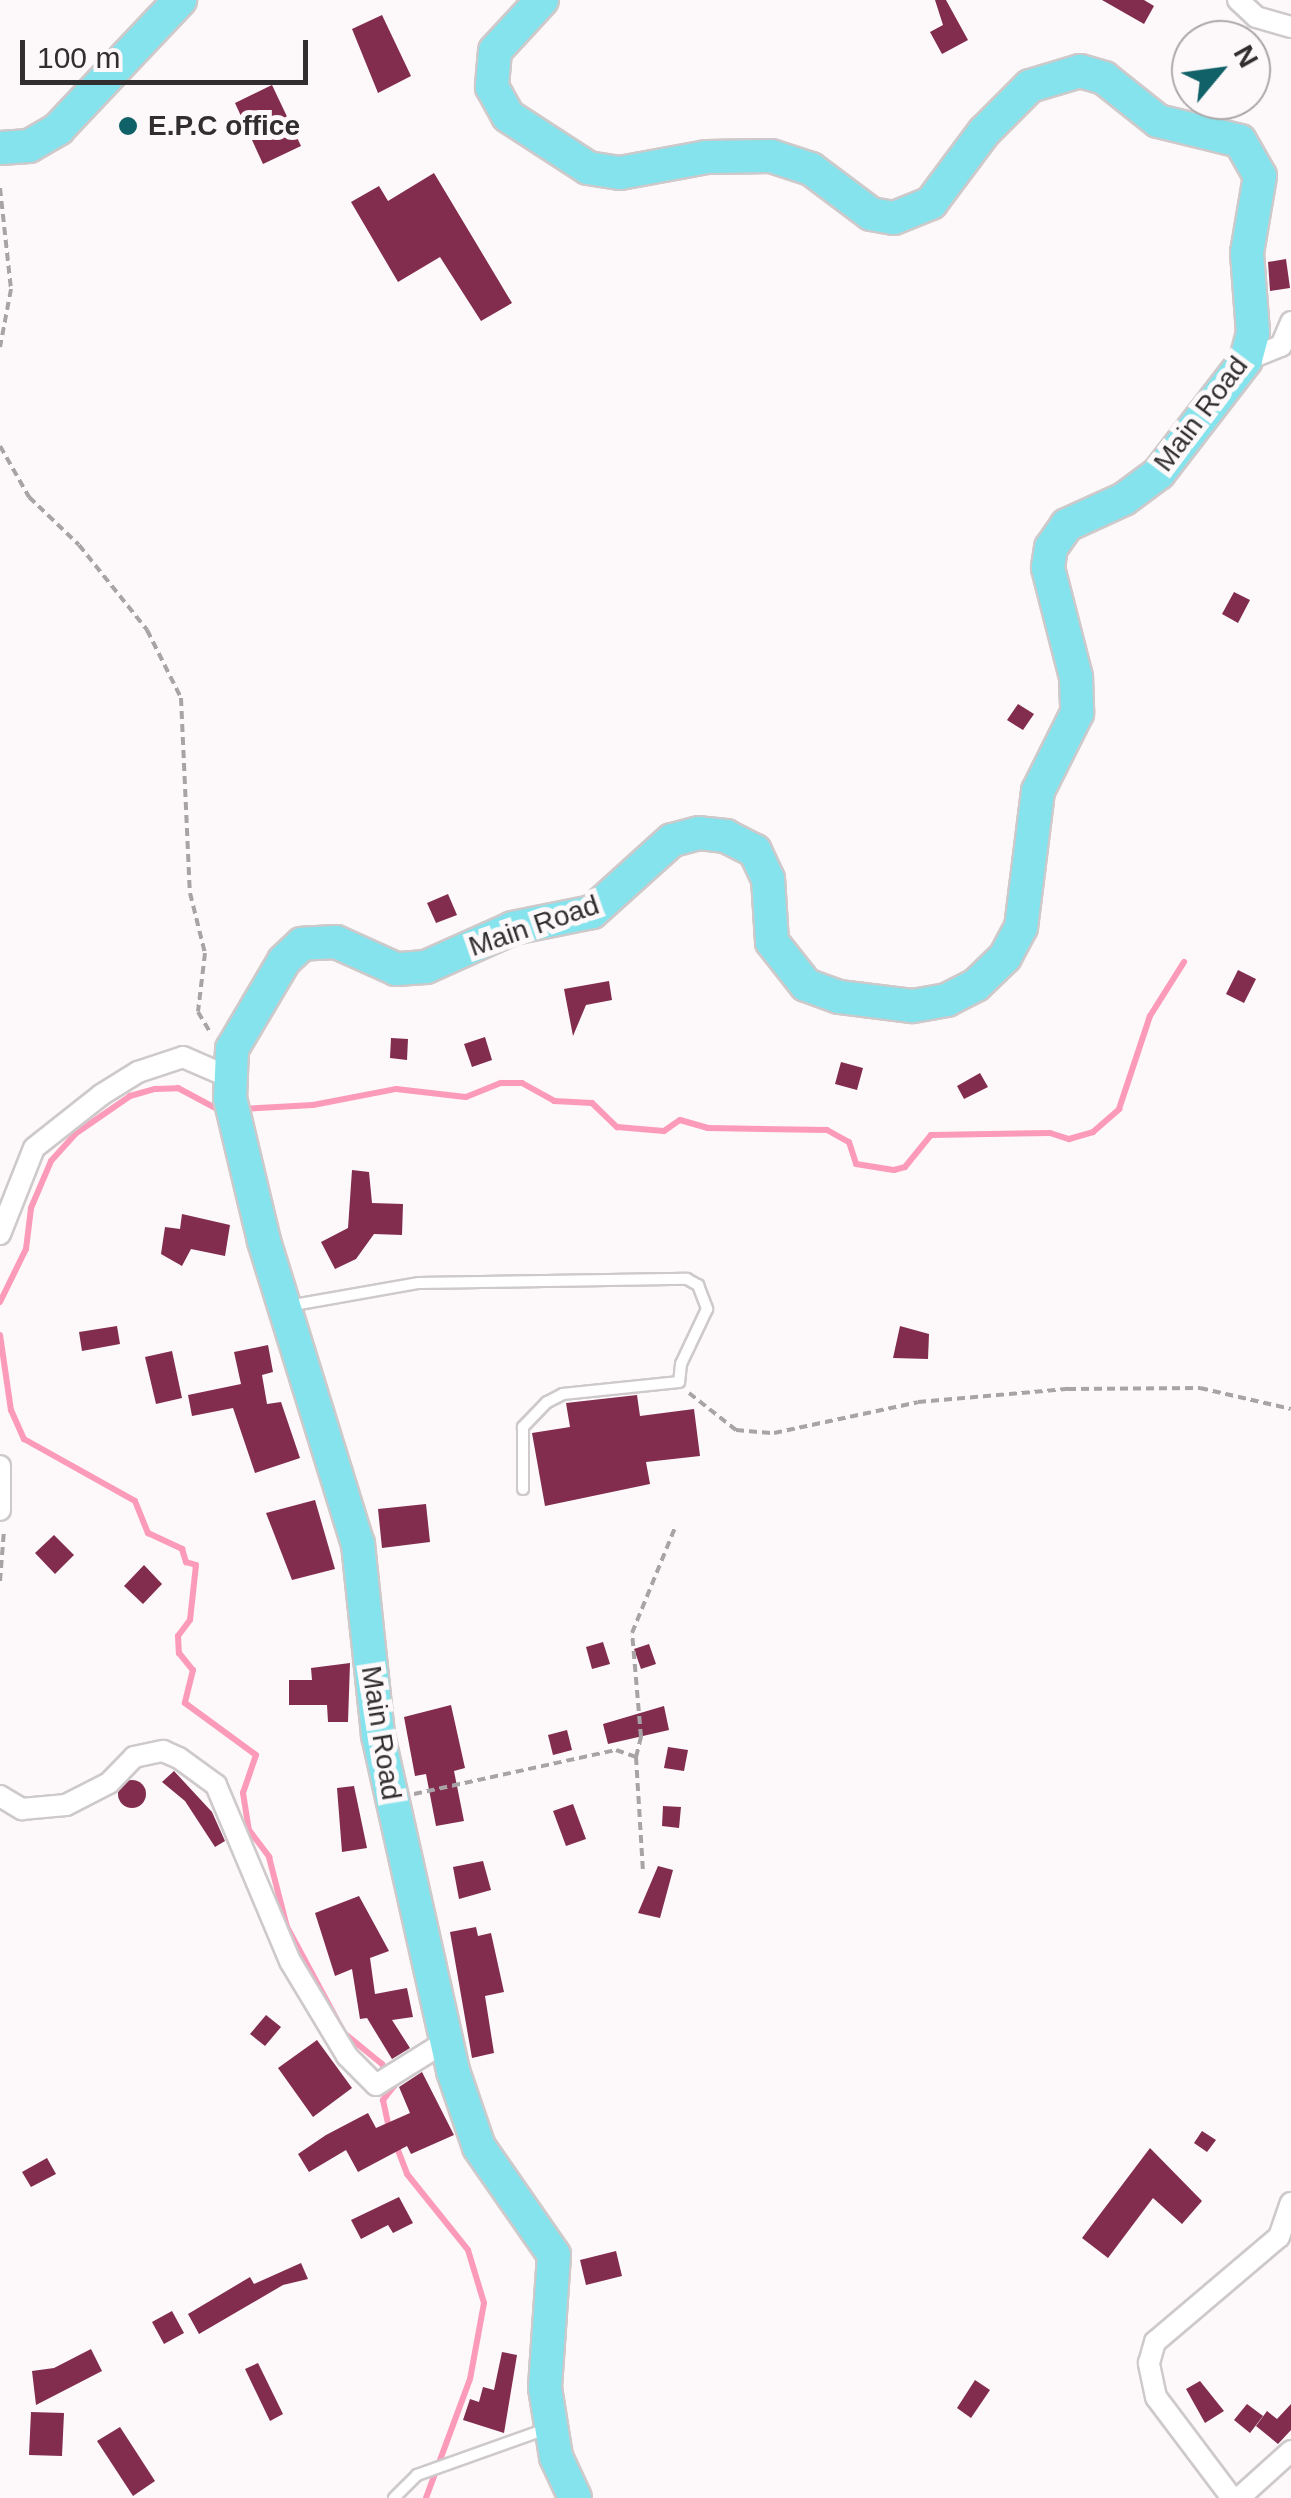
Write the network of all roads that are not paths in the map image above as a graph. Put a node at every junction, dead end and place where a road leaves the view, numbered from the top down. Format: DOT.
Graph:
graph roads {
  1 [pos="180,0"];
  2 [pos="542,0"];
  3 [pos="1238,0"];
  4 [pos="1291,27"];
  5 [pos="0,148"];
  6 [pos="1291,322"];
  7 [pos="1246,360"];
  8 [pos="227,1070"];
  9 [pos="0,1234"];
  10 [pos="282,1307"];
  11 [pos="0,1466"];
  12 [pos="523,1489"];
  13 [pos="1,1508"];
  14 [pos="0,1796"];
  15 [pos="448,2040"];
  16 [pos="1291,2203"];
  17 [pos="550,2428"];
  18 [pos="1291,2451"];
  19 [pos="394,2498"];
  20 [pos="575,2498"];
  21 [pos="1235,2498"];
  1 -- 5 [label="main road"];
  2 -- 7 [label="main road, Main Road"];
  3 -- 4 [label="street"];
  6 -- 7 [label="street"];
  7 -- 8 [label="main road, Main Road"];
  8 -- 9 [label="street"];
  8 -- 10 [label="main road, Main Road"];
  10 -- 12 [label="lane"];
  10 -- 15 [label="main road, Main Road"];
  11 -- 13 [label="street"];
  14 -- 15 [label="street"];
  15 -- 17 [label="main road, Main Road"];
  16 -- 21 [label="street"];
  17 -- 19 [label="lane"];
  17 -- 20 [label="main road, Main Road"];
  18 -- 21 [label="street"];
}
